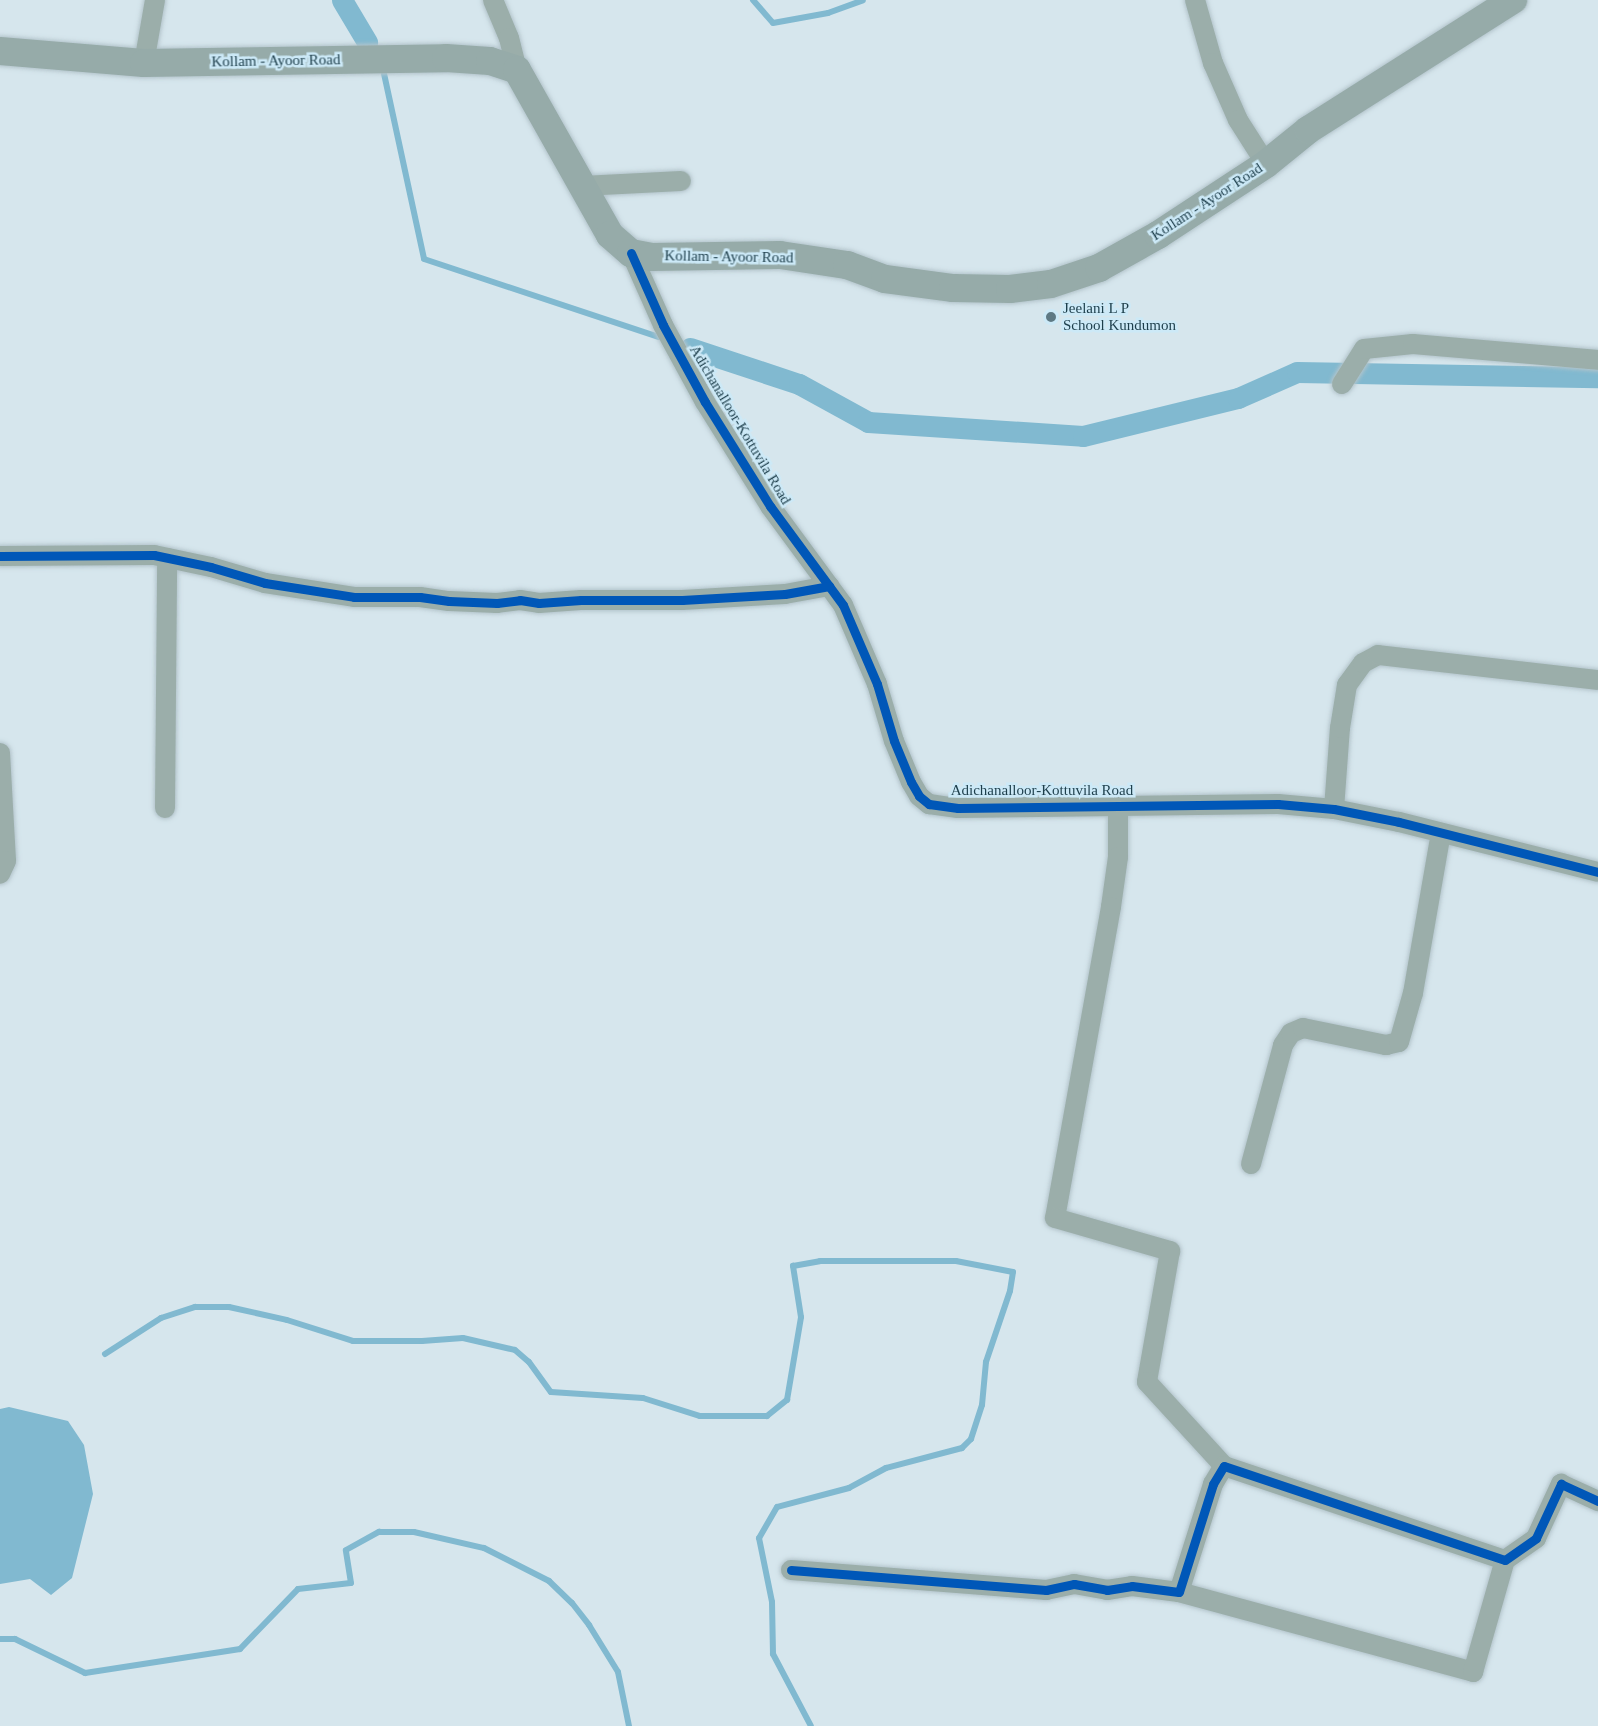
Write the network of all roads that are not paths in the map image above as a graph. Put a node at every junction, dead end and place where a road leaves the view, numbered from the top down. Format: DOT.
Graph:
graph roads {
  1 [pos="155,0"];
  2 [pos="493,0"];
  3 [pos="1195,0"];
  4 [pos="1513,0"];
  5 [pos="0,51"];
  6 [pos="144,63"];
  7 [pos="517,70"];
  8 [pos="1266,164"];
  9 [pos="681,181"];
  10 [pos="582,186"];
  11 [pos="631,253"];
  12 [pos="1598,360"];
  13 [pos="1342,384"];
  14 [pos="0,556"];
  15 [pos="167,558"];
  16 [pos="829,586"];
  17 [pos="1598,680"];
  18 [pos="0,753"];
  19 [pos="1118,806"];
  20 [pos="165,808"];
  21 [pos="1334,809"];
  22 [pos="1441,833"];
  23 [pos="1598,872"];
  24 [pos="0,874"];
  25 [pos="1251,1164"];
  26 [pos="1224,1467"];
  27 [pos="1598,1501"];
  28 [pos="1505,1560"];
  29 [pos="791,1570"];
  30 [pos="1179,1592"];
  1 -- 6 [label="street"];
  2 -- 7 [label="street"];
  3 -- 8 [label="street"];
  4 -- 8 [label="main road, Kollam - Ayoor Road"];
  5 -- 6 [label="main road, Kollam - Ayoor Road"];
  6 -- 7 [label="main road, Kollam - Ayoor Road"];
  7 -- 10 [label="main road"];
  8 -- 11 [label="main road, Kollam - Ayoor Road"];
  9 -- 10 [label="street"];
  10 -- 11 [label="main road"];
  11 -- 16 [label="street, Adichanalloor-Kottuvila Road"];
  12 -- 13 [label="street"];
  14 -- 15 [label="street"];
  15 -- 16 [label="street"];
  15 -- 20 [label="street"];
  16 -- 19 [label="street, Adichanalloor-Kottuvila Road"];
  17 -- 21 [label="street"];
  18 -- 24 [label="street"];
  19 -- 21 [label="street, Adichanalloor-Kottuvila Road"];
  19 -- 26 [label="street"];
  21 -- 22 [label="street, Adichanalloor-Kottuvila Road"];
  22 -- 23 [label="street, Adichanalloor-Kottuvila Road"];
  22 -- 25 [label="street"];
  26 -- 28 [label="street"];
  26 -- 30 [label="street"];
  27 -- 28 [label="street"];
  28 -- 30 [label="street"];
  29 -- 30 [label="street"];
}
